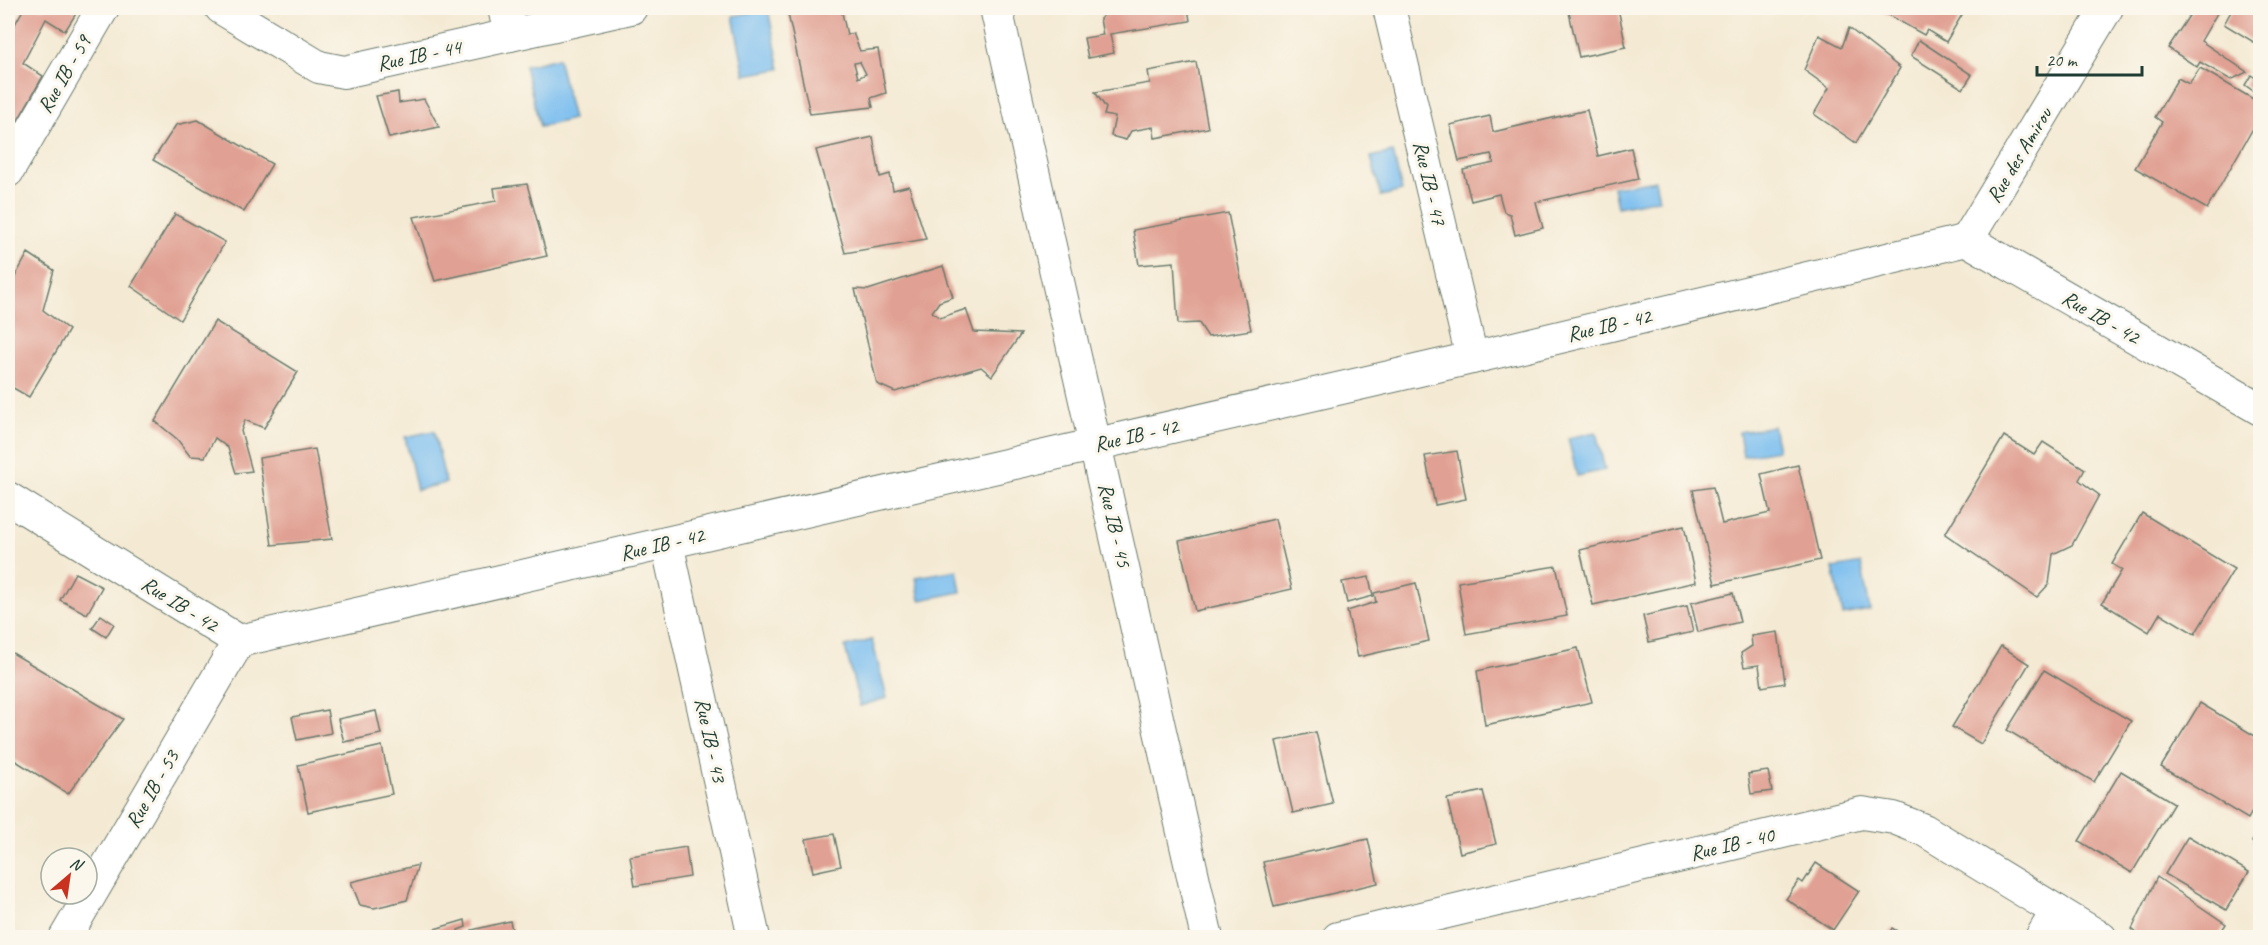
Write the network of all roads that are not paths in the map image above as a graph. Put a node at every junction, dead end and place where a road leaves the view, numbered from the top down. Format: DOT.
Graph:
graph roads {
  1 [pos="103,8"];
  2 [pos="221,8"];
  3 [pos="632,8"];
  4 [pos="996,8"];
  5 [pos="1389,8"];
  6 [pos="2107,8"];
  7 [pos="507,21"];
  8 [pos="8,171"];
  9 [pos="1967,240"];
  10 [pos="1472,358"];
  11 [pos="2260,409"];
  12 [pos="1097,443"];
  13 [pos="8,498"];
  14 [pos="667,543"];
  15 [pos="239,641"];
  16 [pos="2057,911"];
  17 [pos="65,938"];
  18 [pos="754,938"];
  19 [pos="1207,938"];
  20 [pos="1338,938"];
  21 [pos="2041,938"];
  22 [pos="2101,938"];
  1 -- 8 [label="street, Rue IB - 59"];
  2 -- 7 [label="street, Rue IB - 44"];
  3 -- 7 [label="street, Rue IB - 44"];
  4 -- 12 [label="street, Rue IB - 45"];
  5 -- 10 [label="street, Rue IB - 47"];
  6 -- 9 [label="street, Rue des Amirou"];
  9 -- 10 [label="street, Rue IB - 42"];
  9 -- 11 [label="street, Rue IB - 42"];
  10 -- 12 [label="street, Rue IB - 42"];
  12 -- 14 [label="street, Rue IB - 42"];
  12 -- 19 [label="street, Rue IB - 45"];
  13 -- 15 [label="street, Rue IB - 42"];
  14 -- 15 [label="street, Rue IB - 42"];
  14 -- 18 [label="street, Rue IB - 43"];
  15 -- 17 [label="street, Rue IB - 53"];
  16 -- 20 [label="street, Rue IB - 40"];
  16 -- 21 [label="street"];
  16 -- 22 [label="street, Rue IB - 40"];
}
